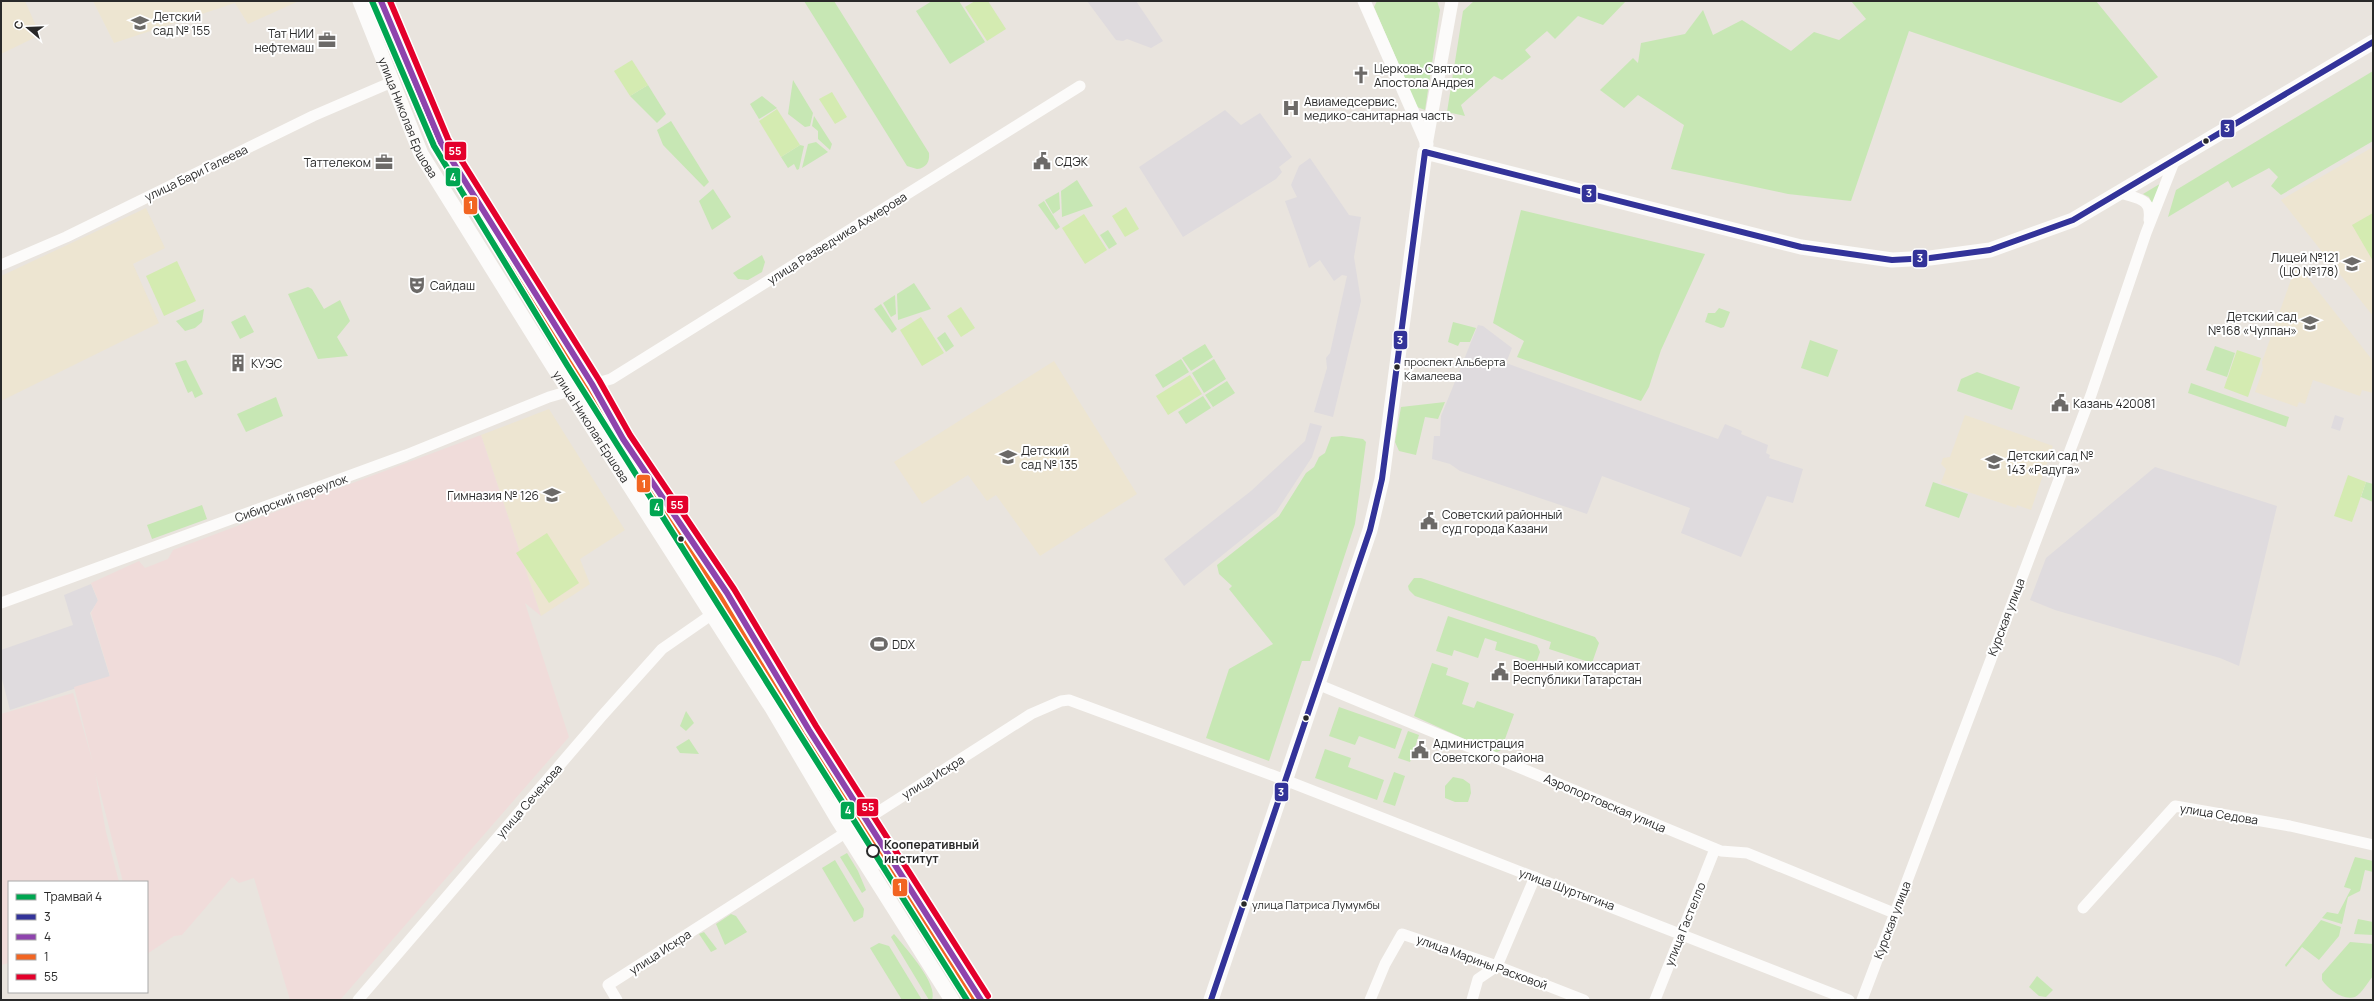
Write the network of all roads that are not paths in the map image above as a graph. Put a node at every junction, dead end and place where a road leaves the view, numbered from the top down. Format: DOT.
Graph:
graph roads {
  1 [pos="360,1"];
  2 [pos="1452,1"];
  3 [pos="382,2"];
  4 [pos="1367,3"];
  5 [pos="2373,42"];
  6 [pos="392,82"];
  7 [pos="1080,86"];
  8 [pos="1426,148"];
  9 [pos="2174,162"];
  10 [pos="2121,193"];
  11 [pos="2146,233"];
  12 [pos="1,265"];
  13 [pos="580,388"];
  14 [pos="638,500"];
  15 [pos="1,603"];
  16 [pos="711,615"];
  17 [pos="1317,684"];
  18 [pos="772,708"];
  19 [pos="1284,780"];
  20 [pos="856,826"];
  21 [pos="2373,845"];
  22 [pos="1715,849"];
  23 [pos="1535,876"];
  24 [pos="2083,908"];
  25 [pos="1894,913"];
  26 [pos="1682,933"];
  27 [pos="1496,966"];
  28 [pos="358,1000"];
  29 [pos="617,1000"];
  30 [pos="952,1000"];
  31 [pos="981,1000"];
  32 [pos="1211,1000"];
  33 [pos="1370,1000"];
  34 [pos="1472,1000"];
  35 [pos="1584,1000"];
  36 [pos="1655,1000"];
  37 [pos="1849,1000"];
  38 [pos="1862,1000"];
  1 -- 6 [label="main road, улица Николая Ершова"];
  2 -- 8 [label="street"];
  3 -- 13 [label="main road, улица Николая Ершова"];
  4 -- 8 [label="street"];
  5 -- 9 [label="main road"];
  6 -- 12 [label="street, улица Бари Галеева"];
  6 -- 13 [label="main road, улица Николая Ершова"];
  7 -- 13 [label="street, улица Разведчика Ахмерова"];
  8 -- 10 [label="main road"];
  8 -- 17 [label="main road"];
  9 -- 10 [label="main road"];
  9 -- 11 [label="street, Курская улица"];
  10 -- 11 [label="street, Курская улица"];
  11 -- 25 [label="street, Курская улица"];
  13 -- 14 [label="main road"];
  13 -- 15 [label="street, Сибирский переулок"];
  13 -- 20 [label="main road, улица Николая Ершова"];
  14 -- 16 [label="main road"];
  14 -- 18 [label="main road"];
  16 -- 18 [label="main road"];
  16 -- 28 [label="street, улица Сеченова"];
  17 -- 19 [label="main road"];
  17 -- 22 [label="street, Аэропортовская улица"];
  18 -- 20 [label="main road"];
  19 -- 20 [label="street, улица Искра"];
  19 -- 23 [label="street, улица Шуртыгина"];
  19 -- 32 [label="main road"];
  20 -- 29 [label="street, улица Искра"];
  20 -- 30 [label="main road"];
  20 -- 31 [label="main road"];
  21 -- 24 [label="street, улица Седова"];
  22 -- 25 [label="street, Аэропортовская улица"];
  22 -- 26 [label="street, улица Гастелло"];
  23 -- 26 [label="street, улица Шуртыгина"];
  23 -- 27 [label="street"];
  25 -- 38 [label="street, Курская улица"];
  26 -- 36 [label="street, улица Гастелло"];
  26 -- 37 [label="street, улица Шуртыгина"];
  27 -- 33 [label="street, улица Марины Расковой"];
  27 -- 34 [label="street"];
  27 -- 35 [label="street, улица Марины Расковой"];
}
